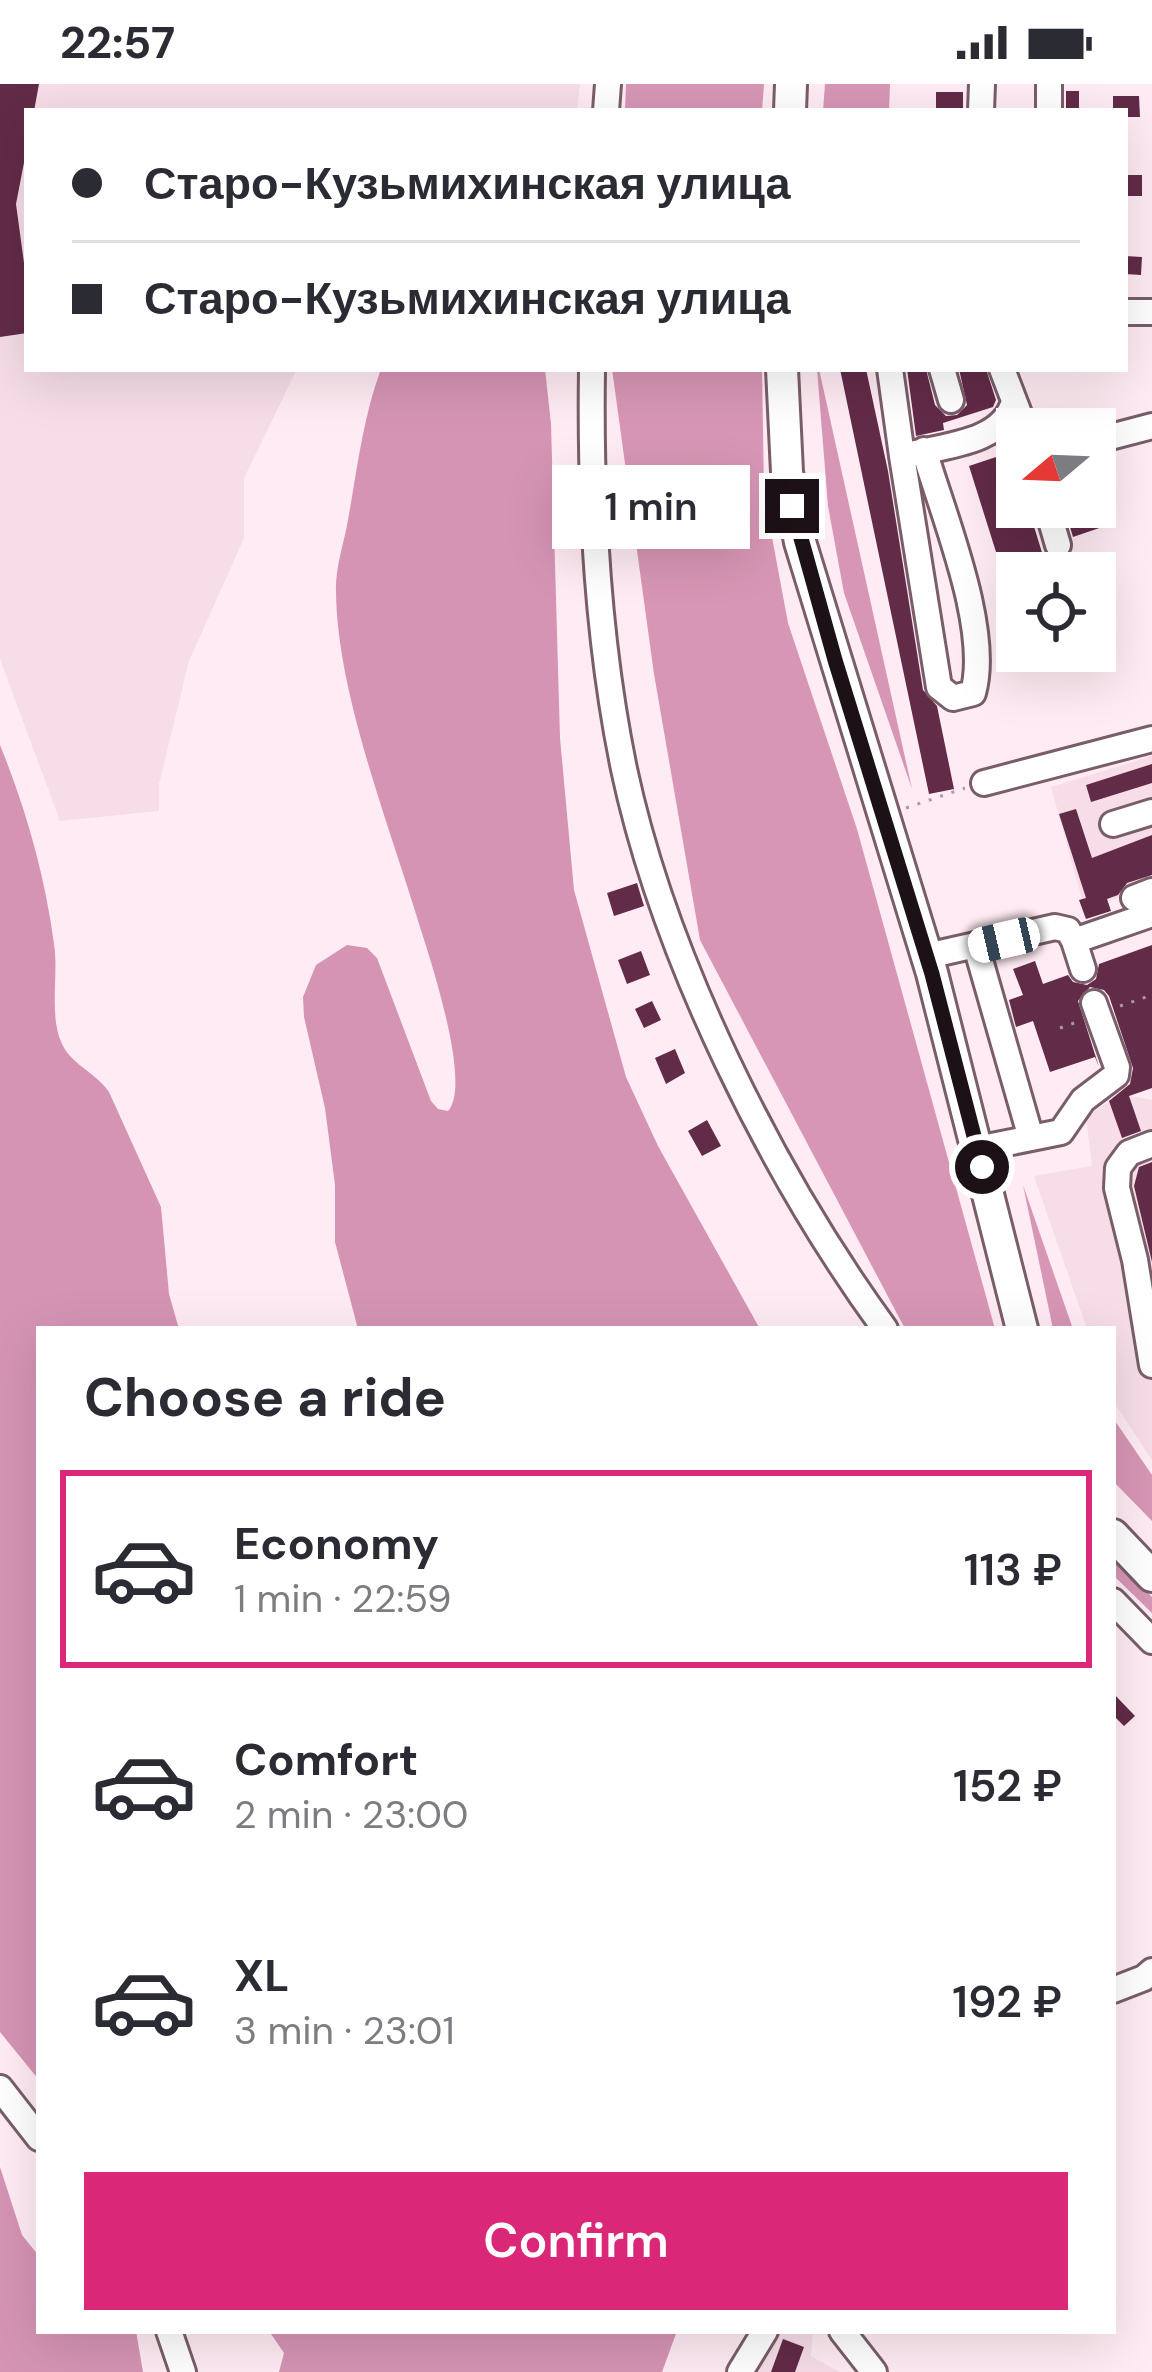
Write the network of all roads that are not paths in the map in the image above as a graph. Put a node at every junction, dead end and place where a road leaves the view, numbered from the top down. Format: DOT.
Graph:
graph roads {
  1 [pos="592,372"];
  2 [pos="782,372"];
  3 [pos="891,372"];
  4 [pos="943,372"];
  5 [pos="1004,372"];
  6 [pos="951,400"];
  7 [pos="1014,400"];
  8 [pos="1017,408"];
  9 [pos="1152,426"];
  10 [pos="1116,435"];
  11 [pos="913,453"];
  12 [pos="1053,528"];
  13 [pos="1058,545"];
  14 [pos="1152,739"];
  15 [pos="984,783"];
  16 [pos="1152,812"];
  17 [pos="1113,824"];
  18 [pos="1146,901"];
  19 [pos="1074,941"];
  20 [pos="976,946"];
  21 [pos="927,956"];
  22 [pos="1083,969"];
  23 [pos="1096,1008"];
  24 [pos="1031,1138"];
  25 [pos="1152,1144"];
  26 [pos="977,1149"];
  27 [pos="883,1326"];
  28 [pos="1021,1326"];
  29 [pos="1152,1365"];
  30 [pos="1116,1538"];
  31 [pos="1152,1576"];
  32 [pos="1116,1604"];
  33 [pos="1152,1641"];
  34 [pos="1152,1971"];
  35 [pos="1116,1989"];
  36 [pos="0,2088"];
  37 [pos="36,2134"];
  38 [pos="170,2334"];
  39 [pos="763,2334"];
  40 [pos="844,2334"];
  41 [pos="183,2372"];
  42 [pos="740,2372"];
  43 [pos="874,2372"];
  1 -- 27 [label="street"];
  2 -- 21 [label="main road"];
  3 -- 11 [label="street"];
  4 -- 6 [label="street"];
  5 -- 7 [label="street"];
  7 -- 8 [label="street"];
  7 -- 11 [label="street"];
  9 -- 10 [label="street"];
  11 -- 11 [label="street"];
  12 -- 13 [label="street"];
  14 -- 15 [label="street"];
  16 -- 17 [label="street"];
  18 -- 19 [label="street"];
  19 -- 20 [label="street"];
  19 -- 22 [label="street"];
  20 -- 21 [label="street"];
  20 -- 24 [label="street"];
  21 -- 26 [label="main road"];
  23 -- 24 [label="street"];
  24 -- 26 [label="street"];
  25 -- 29 [label="street"];
  26 -- 28 [label="main road"];
  30 -- 31 [label="main road"];
  32 -- 33 [label="street"];
  34 -- 35 [label="street"];
  36 -- 37 [label="street"];
  38 -- 41 [label="street"];
  39 -- 42 [label="street"];
  40 -- 43 [label="street"];
}
